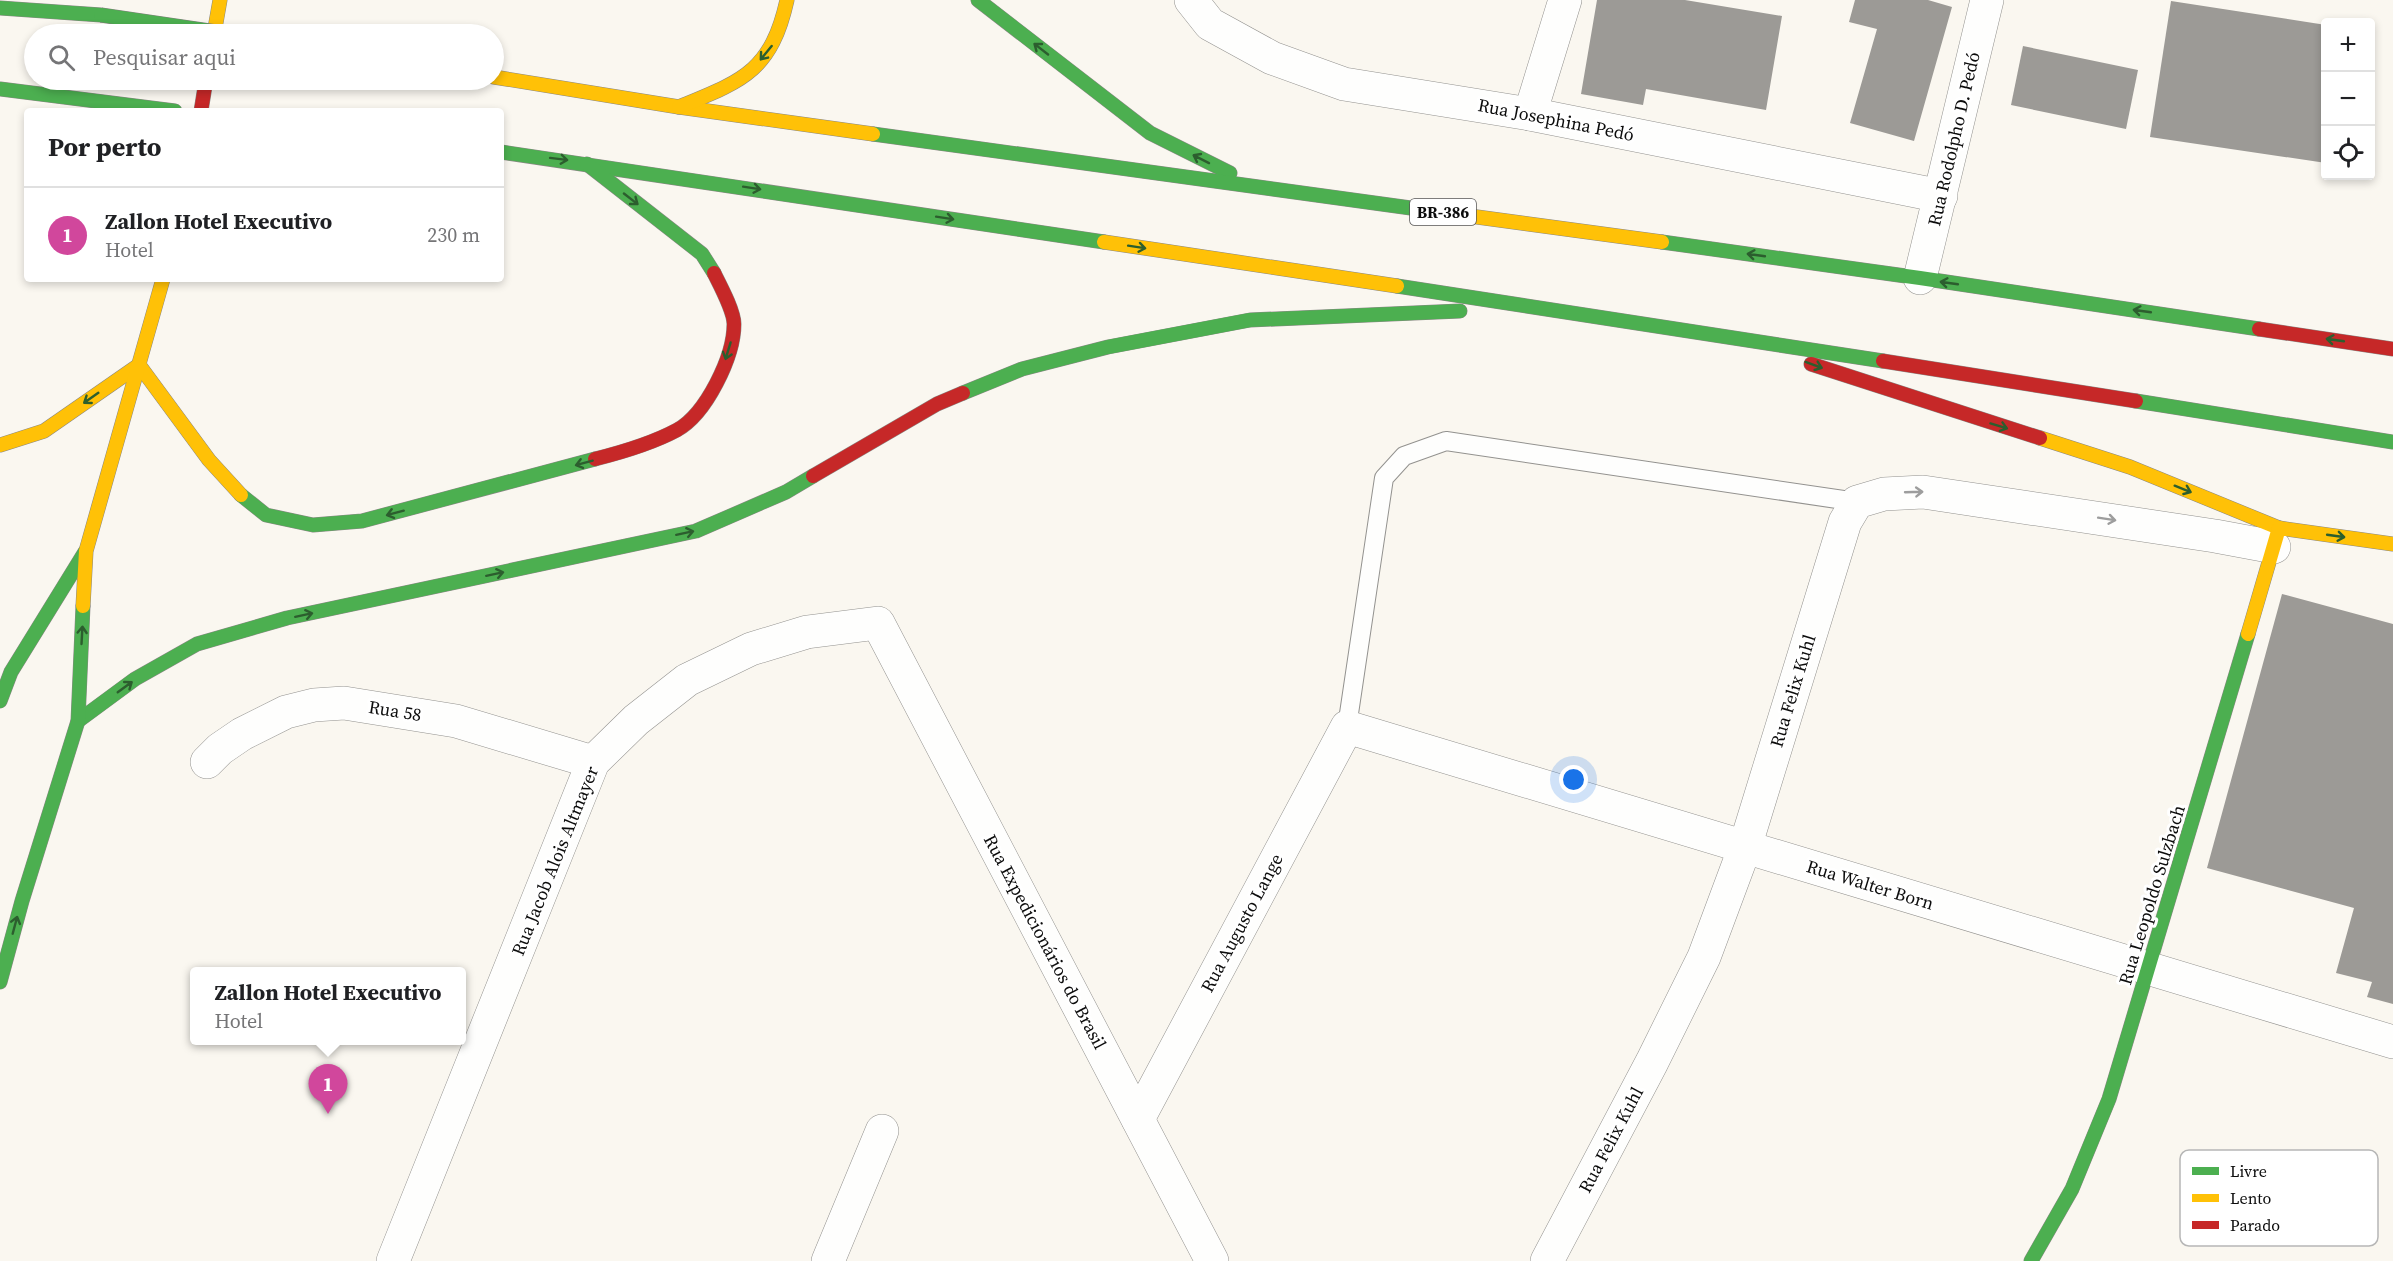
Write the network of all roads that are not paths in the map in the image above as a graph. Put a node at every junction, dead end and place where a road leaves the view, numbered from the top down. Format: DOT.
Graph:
graph roads {
  1 [pos="220,0"];
  2 [pos="787,0"];
  3 [pos="978,0"];
  4 [pos="1191,0"];
  5 [pos="1565,0"];
  6 [pos="1987,0"];
  7 [pos="0,8"];
  8 [pos="162,24"];
  9 [pos="216,24"];
  10 [pos="504,78"];
  11 [pos="0,89"];
  12 [pos="204,90"];
  13 [pos="680,107"];
  14 [pos="149,108"];
  15 [pos="201,108"];
  16 [pos="1530,114"];
  17 [pos="504,152"];
  18 [pos="585,163"];
  19 [pos="1253,185"];
  20 [pos="1941,196"];
  21 [pos="1920,278"];
  22 [pos="162,282"];
  23 [pos="1531,308"];
  24 [pos="1739,338"];
  25 [pos="2393,349"];
  26 [pos="139,365"];
  27 [pos="2393,442"];
  28 [pos="0,446"];
  29 [pos="1857,502"];
  30 [pos="2276,537"];
  31 [pos="2393,544"];
  32 [pos="86,551"];
  33 [pos="878,623"];
  34 [pos="0,701"];
  35 [pos="78,721"];
  36 [pos="1347,727"];
  37 [pos="207,762"];
  38 [pos="593,762"];
  39 [pos="1745,847"];
  40 [pos="2149,969"];
  41 [pos="0,970"];
  42 [pos="0,980"];
  43 [pos="2393,1042"];
  44 [pos="1138,1119"];
  45 [pos="882,1131"];
  46 [pos="393,1261"];
  47 [pos="828,1261"];
  48 [pos="1212,1261"];
  49 [pos="1548,1261"];
  50 [pos="2031,1261"];
  1 -- 9 [label="main road"];
  2 -- 13 [label="main road, one-way"];
  19 -- 3 [label="main road, one-way"];
  4 -- 16 [label="street, Rua Josephina Pedó"];
  5 -- 16 [label="street"];
  6 -- 20 [label="street, Rua Rodolpho D. Pedó"];
  7 -- 8 [label="main road, bridge"];
  10 -- 13 [label="main road, BR-386"];
  11 -- 14 [label="main road"];
  12 -- 15 [label="main road"];
  13 -- 19 [label="main road, BR-386"];
  16 -- 20 [label="street, Rua Josephina Pedó"];
  17 -- 18 [label="main road, one-way"];
  18 -- 23 [label="main road, one-way"];
  18 -- 26 [label="main road, one-way"];
  21 -- 19 [label="main road, BR-386, one-way"];
  20 -- 21 [label="street, Rua Rodolpho D. Pedó"];
  25 -- 21 [label="main road, BR-386, one-way"];
  22 -- 26 [label="main road"];
  23 -- 24 [label="main road"];
  35 -- 23 [label="main road, one-way"];
  24 -- 27 [label="main road"];
  24 -- 30 [label="main road, one-way"];
  26 -- 28 [label="main road, one-way"];
  26 -- 32 [label="main road"];
  29 -- 30 [label="street, one-way"];
  29 -- 36 [label="lane"];
  29 -- 39 [label="street, Rua Felix Kuhl"];
  30 -- 31 [label="main road, one-way"];
  30 -- 40 [label="main road, Rua Leopoldo Sulzbach"];
  32 -- 34 [label="main road"];
  35 -- 32 [label="main road, one-way"];
  33 -- 38 [label="street, Rua Jacob Alois Altmayer"];
  33 -- 44 [label="street, Rua Expedicionários do Brasil"];
  42 -- 35 [label="main road, one-way"];
  36 -- 39 [label="street, Rua Walter Born"];
  36 -- 44 [label="street, Rua Augusto Lange"];
  37 -- 38 [label="street, Rua 58"];
  38 -- 46 [label="street, Rua Jacob Alois Altmayer"];
  39 -- 40 [label="street, Rua Walter Born"];
  39 -- 49 [label="street, Rua Felix Kuhl"];
  40 -- 43 [label="street, Rua Walter Born"];
  40 -- 50 [label="main road, Rua Leopoldo Sulzbach"];
  41 -- 42 [label="main road"];
  44 -- 48 [label="street, Rua Expedicionários do Brasil"];
  45 -- 47 [label="street"];
}
